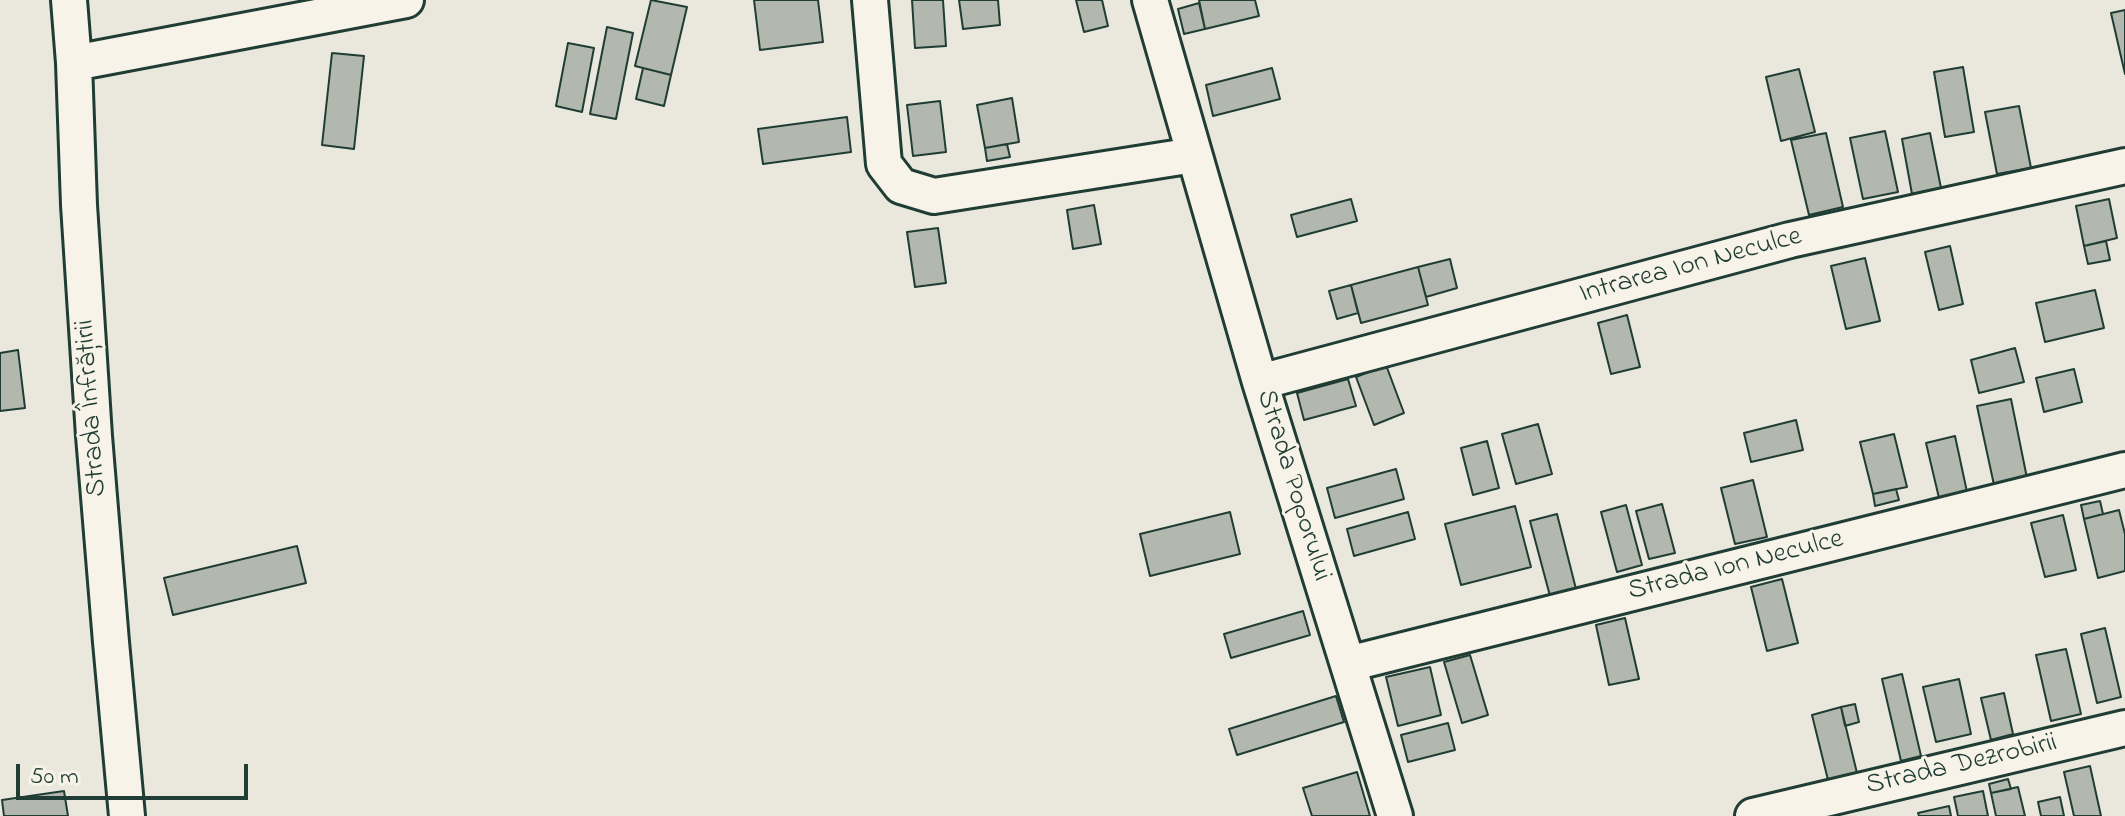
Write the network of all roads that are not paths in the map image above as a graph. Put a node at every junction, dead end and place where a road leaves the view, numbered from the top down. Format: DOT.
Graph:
graph roads {
  1 [pos="69,0"];
  2 [pos="406,0"];
  3 [pos="870,0"];
  4 [pos="1150,0"];
  5 [pos="74,63"];
  6 [pos="1194,155"];
  7 [pos="2125,166"];
  8 [pos="1260,382"];
  9 [pos="2125,470"];
  10 [pos="1348,664"];
  11 [pos="2125,728"];
  12 [pos="127,816"];
  13 [pos="1395,816"];
  14 [pos="1753,816"];
  1 -- 5 [label="street, Strada Înfrățirii"];
  2 -- 5 [label="street"];
  3 -- 6 [label="street"];
  4 -- 6 [label="street, Strada Poporului"];
  5 -- 12 [label="street, Strada Înfrățirii"];
  6 -- 8 [label="street, Strada Poporului"];
  7 -- 8 [label="street, Intrarea Ion Neculce"];
  8 -- 10 [label="street, Strada Poporului"];
  9 -- 10 [label="street, Strada Ion Neculce"];
  10 -- 13 [label="street, Strada Poporului"];
  11 -- 14 [label="street, Strada Dezrobirii"];
}
